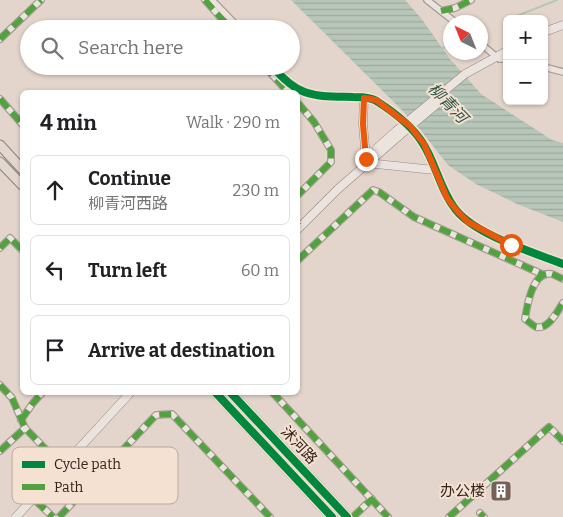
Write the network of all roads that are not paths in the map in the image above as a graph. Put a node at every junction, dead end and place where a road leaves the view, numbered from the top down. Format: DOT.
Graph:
graph roads {
  1 [pos="41,0"];
  2 [pos="205,0"];
  3 [pos="212,0"];
  4 [pos="427,0"];
  5 [pos="471,0"];
  6 [pos="441,11"];
  7 [pos="446,15"];
  8 [pos="223,20"];
  9 [pos="231,20"];
  10 [pos="563,27"];
  11 [pos="548,33"];
  12 [pos="0,38"];
  13 [pos="488,49"];
  14 [pos="501,58"];
  15 [pos="548,68"];
  16 [pos="563,72"];
  17 [pos="272,75"];
  18 [pos="280,75"];
  19 [pos="286,90"];
  20 [pos="299,90"];
  21 [pos="300,91"];
  22 [pos="364,98"];
  23 [pos="0,99"];
  24 [pos="300,105"];
  25 [pos="20,122"];
  26 [pos="0,146"];
  27 [pos="366,161"];
  28 [pos="0,162"];
  29 [pos="20,167"];
  30 [pos="434,170"];
  31 [pos="20,183"];
  32 [pos="300,193"];
  33 [pos="300,222"];
  34 [pos="300,227"];
  35 [pos="0,248"];
  36 [pos="20,248"];
  37 [pos="300,258"];
  38 [pos="562,264"];
  39 [pos="544,275"];
  40 [pos="556,276"];
  41 [pos="563,279"];
  42 [pos="563,303"];
  43 [pos="0,384"];
  44 [pos="40,395"];
  45 [pos="128,395"];
  46 [pos="133,395"];
  47 [pos="218,395"];
  48 [pos="233,395"];
  49 [pos="275,395"];
  50 [pos="22,420"];
  51 [pos="25,428"];
  52 [pos="563,441"];
  53 [pos="44,447"];
  54 [pos="81,447"];
  55 [pos="86,447"];
  56 [pos="126,447"];
  57 [pos="0,451"];
  58 [pos="372,499"];
  59 [pos="28,504"];
  60 [pos="33,504"];
  61 [pos="39,504"];
  62 [pos="71,504"];
  63 [pos="16,517"];
  64 [pos="20,517"];
  65 [pos="53,517"];
  66 [pos="59,517"];
  67 [pos="270,517"];
  68 [pos="332,517"];
  69 [pos="347,517"];
  70 [pos="353,517"];
  71 [pos="388,517"];
  72 [pos="449,517"];
  1 -- 12 [label="street"];
  2 -- 8 [label="street"];
  3 -- 9 [label="street"];
  4 -- 6 [label="street"];
  5 -- 6 [label="street"];
  6 -- 7 [label="street"];
  10 -- 11 [label="street"];
  13 -- 14 [label="street"];
  14 -- 27 [label="street, bridge"];
  15 -- 16 [label="street"];
  17 -- 19 [label="street"];
  18 -- 20 [label="street"];
  21 -- 22 [label="street"];
  22 -- 27 [label="street"];
  22 -- 30 [label="street"];
  23 -- 25 [label="street"];
  24 -- 32 [label="street"];
  26 -- 29 [label="main road"];
  27 -- 30 [label="street"];
  27 -- 33 [label="street"];
  27 -- 34 [label="street"];
  28 -- 31 [label="main road"];
  30 -- 38 [label="street"];
  35 -- 36 [label="street"];
  37 -- 39 [label="street"];
  38 -- 40 [label="street"];
  39 -- 40 [label="street"];
  39 -- 42 [label="street"];
  40 -- 41 [label="street"];
  43 -- 50 [label="street"];
  44 -- 50 [label="street"];
  45 -- 54 [label="street"];
  46 -- 55 [label="street"];
  47 -- 68 [label="main road, 沭河路"];
  48 -- 69 [label="main road, 沭河路"];
  49 -- 58 [label="street"];
  50 -- 51 [label="street"];
  51 -- 53 [label="street"];
  51 -- 57 [label="street"];
  52 -- 72 [label="street"];
  56 -- 67 [label="street"];
  58 -- 70 [label="street"];
  58 -- 71 [label="street"];
  59 -- 63 [label="street"];
  60 -- 64 [label="street"];
  61 -- 65 [label="street"];
  62 -- 66 [label="street"];
}
